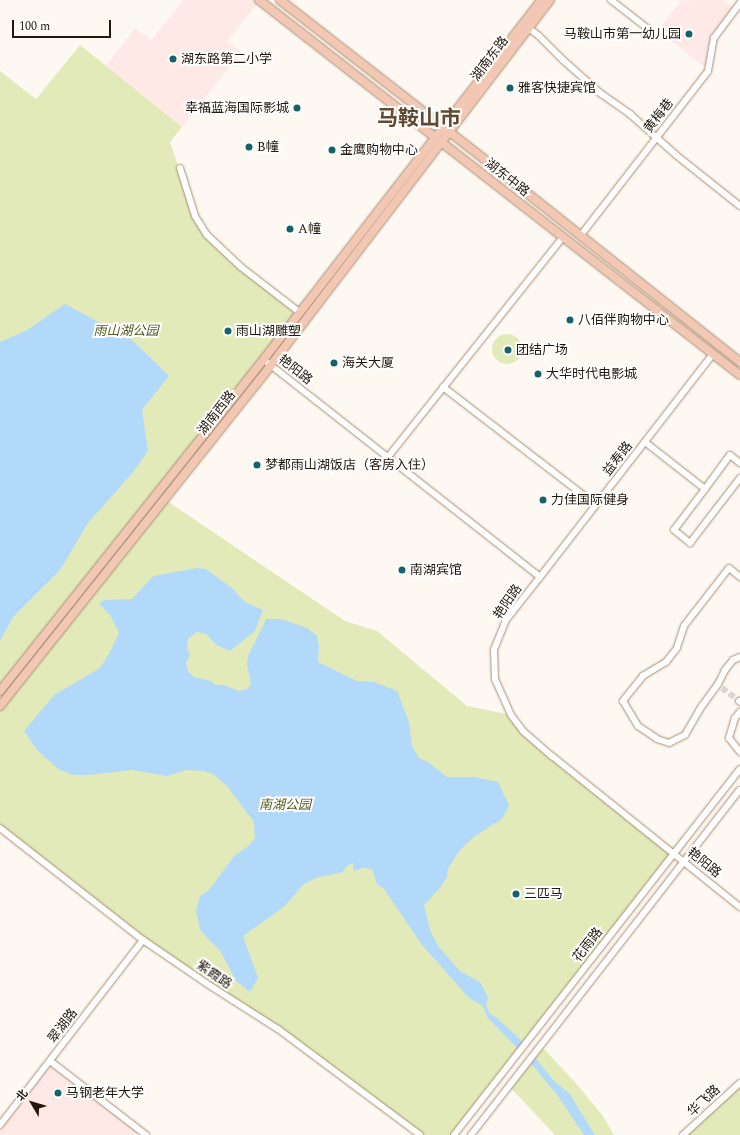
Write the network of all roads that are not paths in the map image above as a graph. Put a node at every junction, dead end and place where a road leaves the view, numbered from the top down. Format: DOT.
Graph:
graph roads {
  1 [pos="259,0"];
  2 [pos="280,0"];
  3 [pos="540,0"];
  4 [pos="550,0"];
  5 [pos="611,0"];
  6 [pos="740,3"];
  7 [pos="529,28"];
  8 [pos="647,28"];
  9 [pos="446,130"];
  10 [pos="656,137"];
  11 [pos="438,140"];
  12 [pos="180,168"];
  13 [pos="740,206"];
  14 [pos="581,235"];
  15 [pos="563,237"];
  16 [pos="299,312"];
  17 [pos="713,354"];
  18 [pos="264,359"];
  19 [pos="740,362"];
  20 [pos="271,365"];
  21 [pos="740,375"];
  22 [pos="443,387"];
  23 [pos="644,442"];
  24 [pos="388,457"];
  25 [pos="740,463"];
  26 [pos="740,478"];
  27 [pos="705,489"];
  28 [pos="596,505"];
  29 [pos="540,577"];
  30 [pos="740,577"];
  31 [pos="740,657"];
  32 [pos="0,691"];
  33 [pos="0,706"];
  34 [pos="740,712"];
  35 [pos="740,752"];
  36 [pos="740,769"];
  37 [pos="740,790"];
  38 [pos="0,828"];
  39 [pos="674,852"];
  40 [pos="684,861"];
  41 [pos="740,907"];
  42 [pos="143,940"];
  43 [pos="50,1060"];
  44 [pos="740,1083"];
  45 [pos="0,1125"];
  46 [pos="146,1135"];
  47 [pos="420,1135"];
  48 [pos="454,1135"];
  49 [pos="471,1135"];
  50 [pos="683,1135"];
  1 -- 11 [label="main road, 湖东中路"];
  2 -- 9 [label="main road, 湖东中路"];
  3 -- 9 [label="main road"];
  4 -- 7 [label="main road, 湖南东路"];
  5 -- 8 [label="street"];
  6 -- 10 [label="street, 黄梅巷"];
  7 -- 9 [label="main road, 湖南东路"];
  7 -- 10 [label="street"];
  9 -- 11 [label="main road"];
  9 -- 14 [label="main road, 湖东中路"];
  10 -- 13 [label="street"];
  10 -- 14 [label="street, 黄梅巷"];
  11 -- 15 [label="main road, 湖东中路"];
  11 -- 16 [label="main road, 湖南西路"];
  11 -- 20 [label="main road, 湖南西路"];
  12 -- 16 [label="street"];
  14 -- 19 [label="main road, 湖东中路"];
  15 -- 17 [label="main road, 湖东中路"];
  15 -- 22 [label="street"];
  16 -- 18 [label="main road, 湖南西路"];
  17 -- 21 [label="main road, 湖东中路"];
  17 -- 23 [label="street, 益寿路"];
  18 -- 20 [label="street, 艳阳路"];
  18 -- 32 [label="main road, 湖南西路"];
  20 -- 24 [label="street, 艳阳路"];
  20 -- 33 [label="main road, 湖南西路"];
  22 -- 24 [label="street"];
  22 -- 28 [label="street"];
  23 -- 27 [label="street"];
  23 -- 28 [label="street, 益寿路"];
  24 -- 29 [label="street, 艳阳路"];
  25 -- 27 [label="street"];
  26 -- 27 [label="street"];
  28 -- 29 [label="street, 益寿路"];
  29 -- 39 [label="street, 艳阳路"];
  30 -- 31 [label="street"];
  34 -- 35 [label="street"];
  36 -- 39 [label="street, 花雨路"];
  37 -- 40 [label="street"];
  38 -- 42 [label="street, 紫霞路"];
  39 -- 40 [label="street, 艳阳路"];
  39 -- 48 [label="street, 花雨路"];
  40 -- 41 [label="street, 艳阳路"];
  40 -- 49 [label="street"];
  42 -- 43 [label="street, 翠湖路"];
  42 -- 47 [label="street, 紫霞路"];
  43 -- 45 [label="street, 翠湖路"];
  43 -- 46 [label="street"];
  44 -- 50 [label="street, 华飞路"];
}
